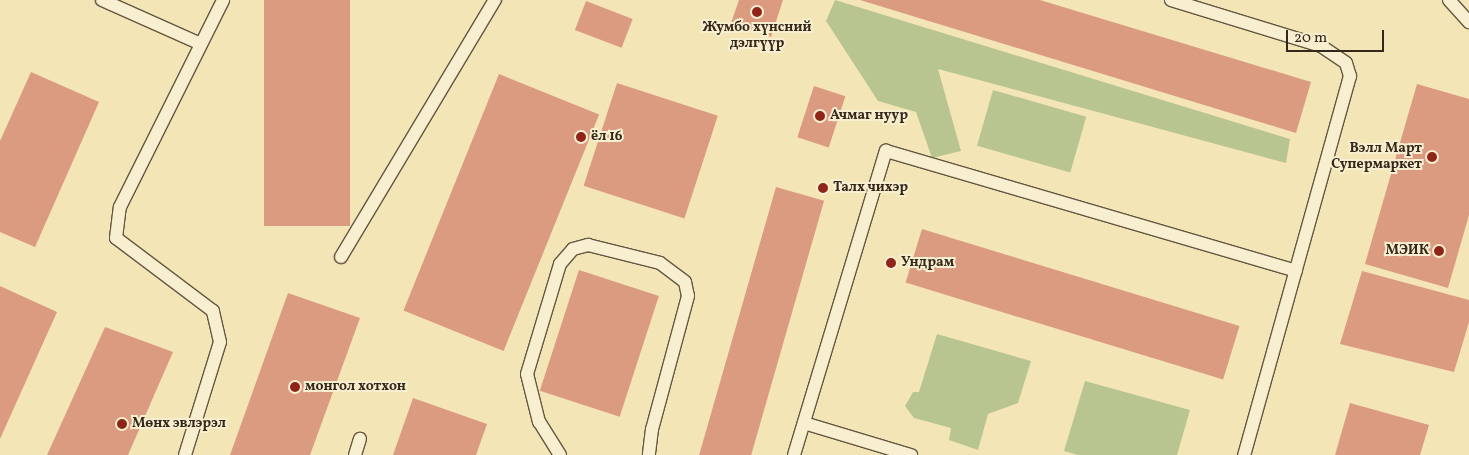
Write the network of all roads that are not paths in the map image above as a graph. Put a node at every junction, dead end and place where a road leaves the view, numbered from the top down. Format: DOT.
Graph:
graph roads {
  1 [pos="102,0"];
  2 [pos="223,0"];
  3 [pos="495,0"];
  4 [pos="1171,0"];
  5 [pos="1449,0"];
  6 [pos="1469,22"];
  7 [pos="201,44"];
  8 [pos="341,257"];
  9 [pos="1296,271"];
  10 [pos="804,423"];
  11 [pos="360,439"];
  12 [pos="185,455"];
  13 [pos="355,455"];
  14 [pos="560,455"];
  15 [pos="649,455"];
  16 [pos="794,455"];
  17 [pos="911,455"];
  18 [pos="1244,455"];
  1 -- 7 [label="lane"];
  2 -- 7 [label="lane"];
  3 -- 8 [label="lane"];
  4 -- 9 [label="lane"];
  5 -- 6 [label="lane"];
  7 -- 12 [label="lane"];
  9 -- 10 [label="lane"];
  9 -- 18 [label="lane"];
  10 -- 16 [label="lane"];
  10 -- 17 [label="lane"];
  11 -- 13 [label="lane"];
  14 -- 15 [label="lane"];
}
